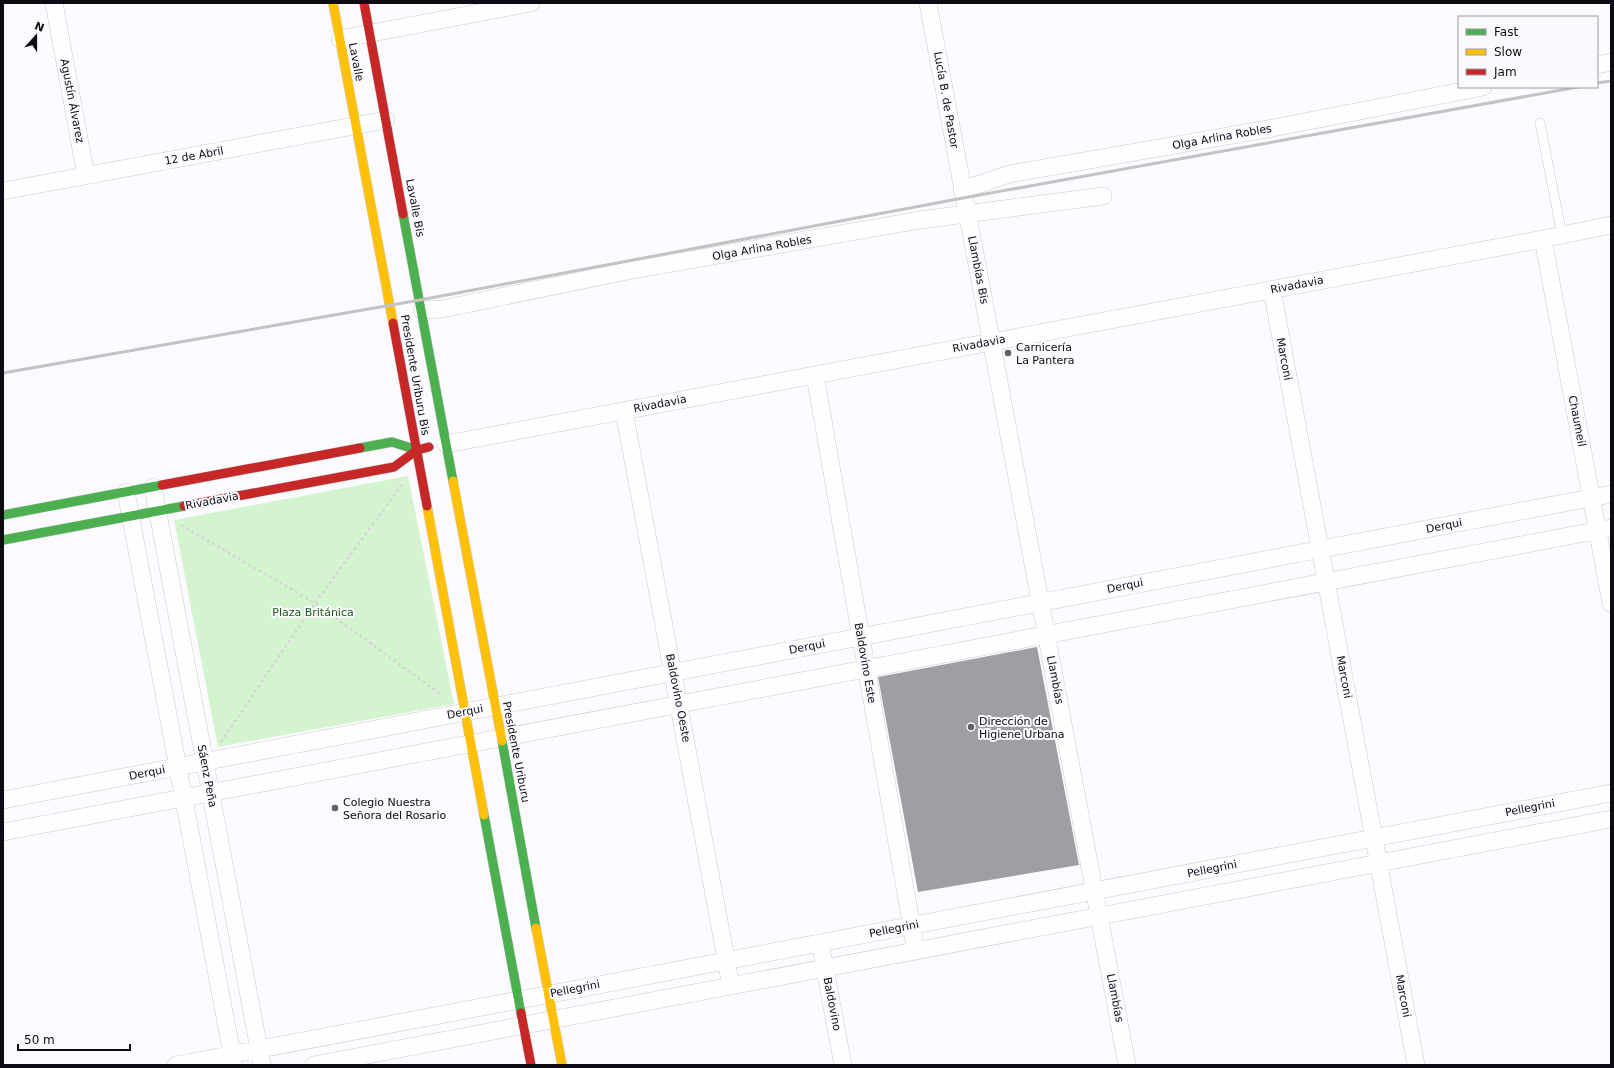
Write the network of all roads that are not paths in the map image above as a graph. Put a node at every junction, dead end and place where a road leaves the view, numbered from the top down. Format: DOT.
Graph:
graph roads {
  1 [pos="54,3"];
  2 [pos="333,3"];
  3 [pos="364,3"];
  4 [pos="531,3"];
  5 [pos="928,3"];
  6 [pos="370,33"];
  7 [pos="340,39"];
  8 [pos="1611,62"];
  9 [pos="1598,65"];
  10 [pos="1478,88"];
  11 [pos="386,120"];
  12 [pos="1540,123"];
  13 [pos="356,126"];
  14 [pos="86,176"];
  15 [pos="3,191"];
  16 [pos="1103,196"];
  17 [pos="964,200"];
  18 [pos="1611,225"];
  19 [pos="1562,236"];
  20 [pos="1542,239"];
  21 [pos="1272,290"];
  22 [pos="421,305"];
  23 [pos="992,342"];
  24 [pos="814,375"];
  25 [pos="624,411"];
  26 [pos="446,444"];
  27 [pos="417,450"];
  28 [pos="153,487"];
  29 [pos="126,492"];
  30 [pos="1611,494"];
  31 [pos="1591,498"];
  32 [pos="158,511"];
  33 [pos="3,515"];
  34 [pos="130,516"];
  35 [pos="1604,529"];
  36 [pos="3,540"];
  37 [pos="1320,549"];
  38 [pos="1326,582"];
  39 [pos="1040,602"];
  40 [pos="1611,603"];
  41 [pos="1046,635"];
  42 [pos="861,637"];
  43 [pos="866,669"];
  44 [pos="673,673"];
  45 [pos="679,704"];
  46 [pos="495,706"];
  47 [pos="466,712"];
  48 [pos="501,738"];
  49 [pos="471,744"];
  50 [pos="205,762"];
  51 [pos="178,767"];
  52 [pos="211,793"];
  53 [pos="1611,793"];
  54 [pos="184,798"];
  55 [pos="3,800"];
  56 [pos="1611,819"];
  57 [pos="3,832"];
  58 [pos="1373,838"];
  59 [pos="1378,863"];
  60 [pos="1094,891"];
  61 [pos="1099,916"];
  62 [pos="911,926"];
  63 [pos="820,943"];
  64 [pos="916,951"];
  65 [pos="726,961"];
  66 [pos="825,968"];
  67 [pos="731,986"];
  68 [pos="548,994"];
  69 [pos="519,1000"];
  70 [pos="553,1020"];
  71 [pos="524,1025"];
  72 [pos="260,1057"];
  73 [pos="233,1060"];
  74 [pos="176,1065"];
  75 [pos="314,1065"];
  76 [pos="531,1065"];
  77 [pos="562,1065"];
  78 [pos="843,1065"];
  79 [pos="1127,1065"];
  80 [pos="1416,1065"];
  1 -- 14 [label="street, Agustín Álvarez"];
  2 -- 7 [label="street, Lavalle"];
  3 -- 6 [label="street, Lavalle"];
  4 -- 6 [label="street"];
  5 -- 17 [label="street, Lucía B. de Pastor"];
  6 -- 7 [label="street"];
  6 -- 11 [label="street, Lavalle"];
  7 -- 13 [label="street, Lavalle"];
  8 -- 9 [label="street"];
  10 -- 17 [label="street, Olga Arlina Robles"];
  11 -- 13 [label="street, 12 de Abril"];
  11 -- 22 [label="street, Lavalle Bis"];
  12 -- 19 [label="lane"];
  13 -- 14 [label="street, 12 de Abril"];
  13 -- 27 [label="street, Presidente Uriburu Bis"];
  14 -- 15 [label="street, 12 de Abril"];
  16 -- 17 [label="street, Olga Arlina Robles"];
  17 -- 22 [label="street, Olga Arlina Robles"];
  17 -- 23 [label="street, Llambías Bis"];
  18 -- 19 [label="street, Rivadavia"];
  19 -- 20 [label="street, Rivadavia"];
  20 -- 21 [label="street, Rivadavia"];
  20 -- 31 [label="street, Chaumeil"];
  21 -- 23 [label="street, Rivadavia"];
  21 -- 37 [label="street, Marconi"];
  22 -- 26 [label="street, Presidente Uriburu Bis"];
  23 -- 24 [label="street, Rivadavia"];
  23 -- 39 [label="street, Llambías"];
  24 -- 25 [label="street, Rivadavia"];
  24 -- 42 [label="street, Baldovino Este"];
  25 -- 26 [label="street, Rivadavia"];
  25 -- 44 [label="street, Baldovino Oeste"];
  26 -- 27 [label="street, Rivadavia"];
  26 -- 46 [label="street, Presidente Uriburu"];
  27 -- 28 [label="street, Rivadavia"];
  27 -- 32 [label="street, Rivadavia"];
  27 -- 47 [label="street"];
  28 -- 29 [label="street, Rivadavia"];
  28 -- 32 [label="street, Sáenz Peña"];
  29 -- 33 [label="street, Rivadavia"];
  29 -- 34 [label="street"];
  30 -- 31 [label="street, Derqui"];
  31 -- 35 [label="street, Chaumeil"];
  31 -- 37 [label="street, Derqui"];
  32 -- 34 [label="street, Rivadavia"];
  32 -- 50 [label="street, Sáenz Peña"];
  34 -- 36 [label="street, Rivadavia"];
  34 -- 51 [label="street"];
  35 -- 38 [label="street"];
  35 -- 40 [label="street, Chaumeil"];
  37 -- 38 [label="street, Marconi"];
  37 -- 39 [label="street, Derqui"];
  38 -- 41 [label="street"];
  38 -- 58 [label="street, Marconi"];
  39 -- 41 [label="street, Llambías"];
  39 -- 42 [label="street, Derqui"];
  41 -- 43 [label="street"];
  41 -- 60 [label="street, Llambías"];
  42 -- 43 [label="street, Baldovino Este"];
  42 -- 44 [label="street, Derqui"];
  43 -- 45 [label="street"];
  43 -- 62 [label="street, Baldovino Este"];
  44 -- 45 [label="street, Baldovino Oeste"];
  44 -- 46 [label="street, Derqui"];
  45 -- 48 [label="street"];
  45 -- 65 [label="street, Baldovino Oeste"];
  46 -- 47 [label="street, Derqui"];
  46 -- 48 [label="street, Presidente Uriburu"];
  47 -- 49 [label="street"];
  47 -- 50 [label="street, Derqui"];
  48 -- 49 [label="street"];
  48 -- 68 [label="street, Presidente Uriburu"];
  49 -- 52 [label="street"];
  49 -- 69 [label="street"];
  50 -- 51 [label="street, Derqui"];
  50 -- 52 [label="street, Sáenz Peña"];
  51 -- 54 [label="street"];
  51 -- 55 [label="street, Derqui"];
  52 -- 54 [label="street"];
  52 -- 72 [label="street, Sáenz Peña"];
  53 -- 58 [label="street, Pellegrini"];
  54 -- 57 [label="street"];
  54 -- 73 [label="street"];
  56 -- 59 [label="street"];
  58 -- 59 [label="street, Marconi"];
  58 -- 60 [label="street, Pellegrini"];
  59 -- 61 [label="street"];
  59 -- 80 [label="street, Marconi"];
  60 -- 61 [label="street, Llambías"];
  60 -- 62 [label="street, Pellegrini"];
  61 -- 64 [label="street"];
  61 -- 79 [label="street, Llambías"];
  62 -- 63 [label="street, Pellegrini"];
  62 -- 64 [label="street, Baldovino Este"];
  63 -- 65 [label="street, Pellegrini"];
  63 -- 66 [label="street, Baldovino"];
  64 -- 66 [label="street"];
  65 -- 67 [label="street, Baldovino Oeste"];
  65 -- 68 [label="street, Pellegrini"];
  66 -- 67 [label="street"];
  66 -- 78 [label="street, Baldovino"];
  67 -- 70 [label="street"];
  68 -- 69 [label="street, Pellegrini"];
  68 -- 70 [label="street, Presidente Uriburu"];
  69 -- 71 [label="street"];
  69 -- 72 [label="street, Pellegrini"];
  70 -- 71 [label="street"];
  70 -- 77 [label="street, Presidente Uriburu"];
  71 -- 75 [label="street"];
  71 -- 76 [label="street"];
  72 -- 73 [label="street, Pellegrini"];
  73 -- 74 [label="street, Pellegrini"];
}
